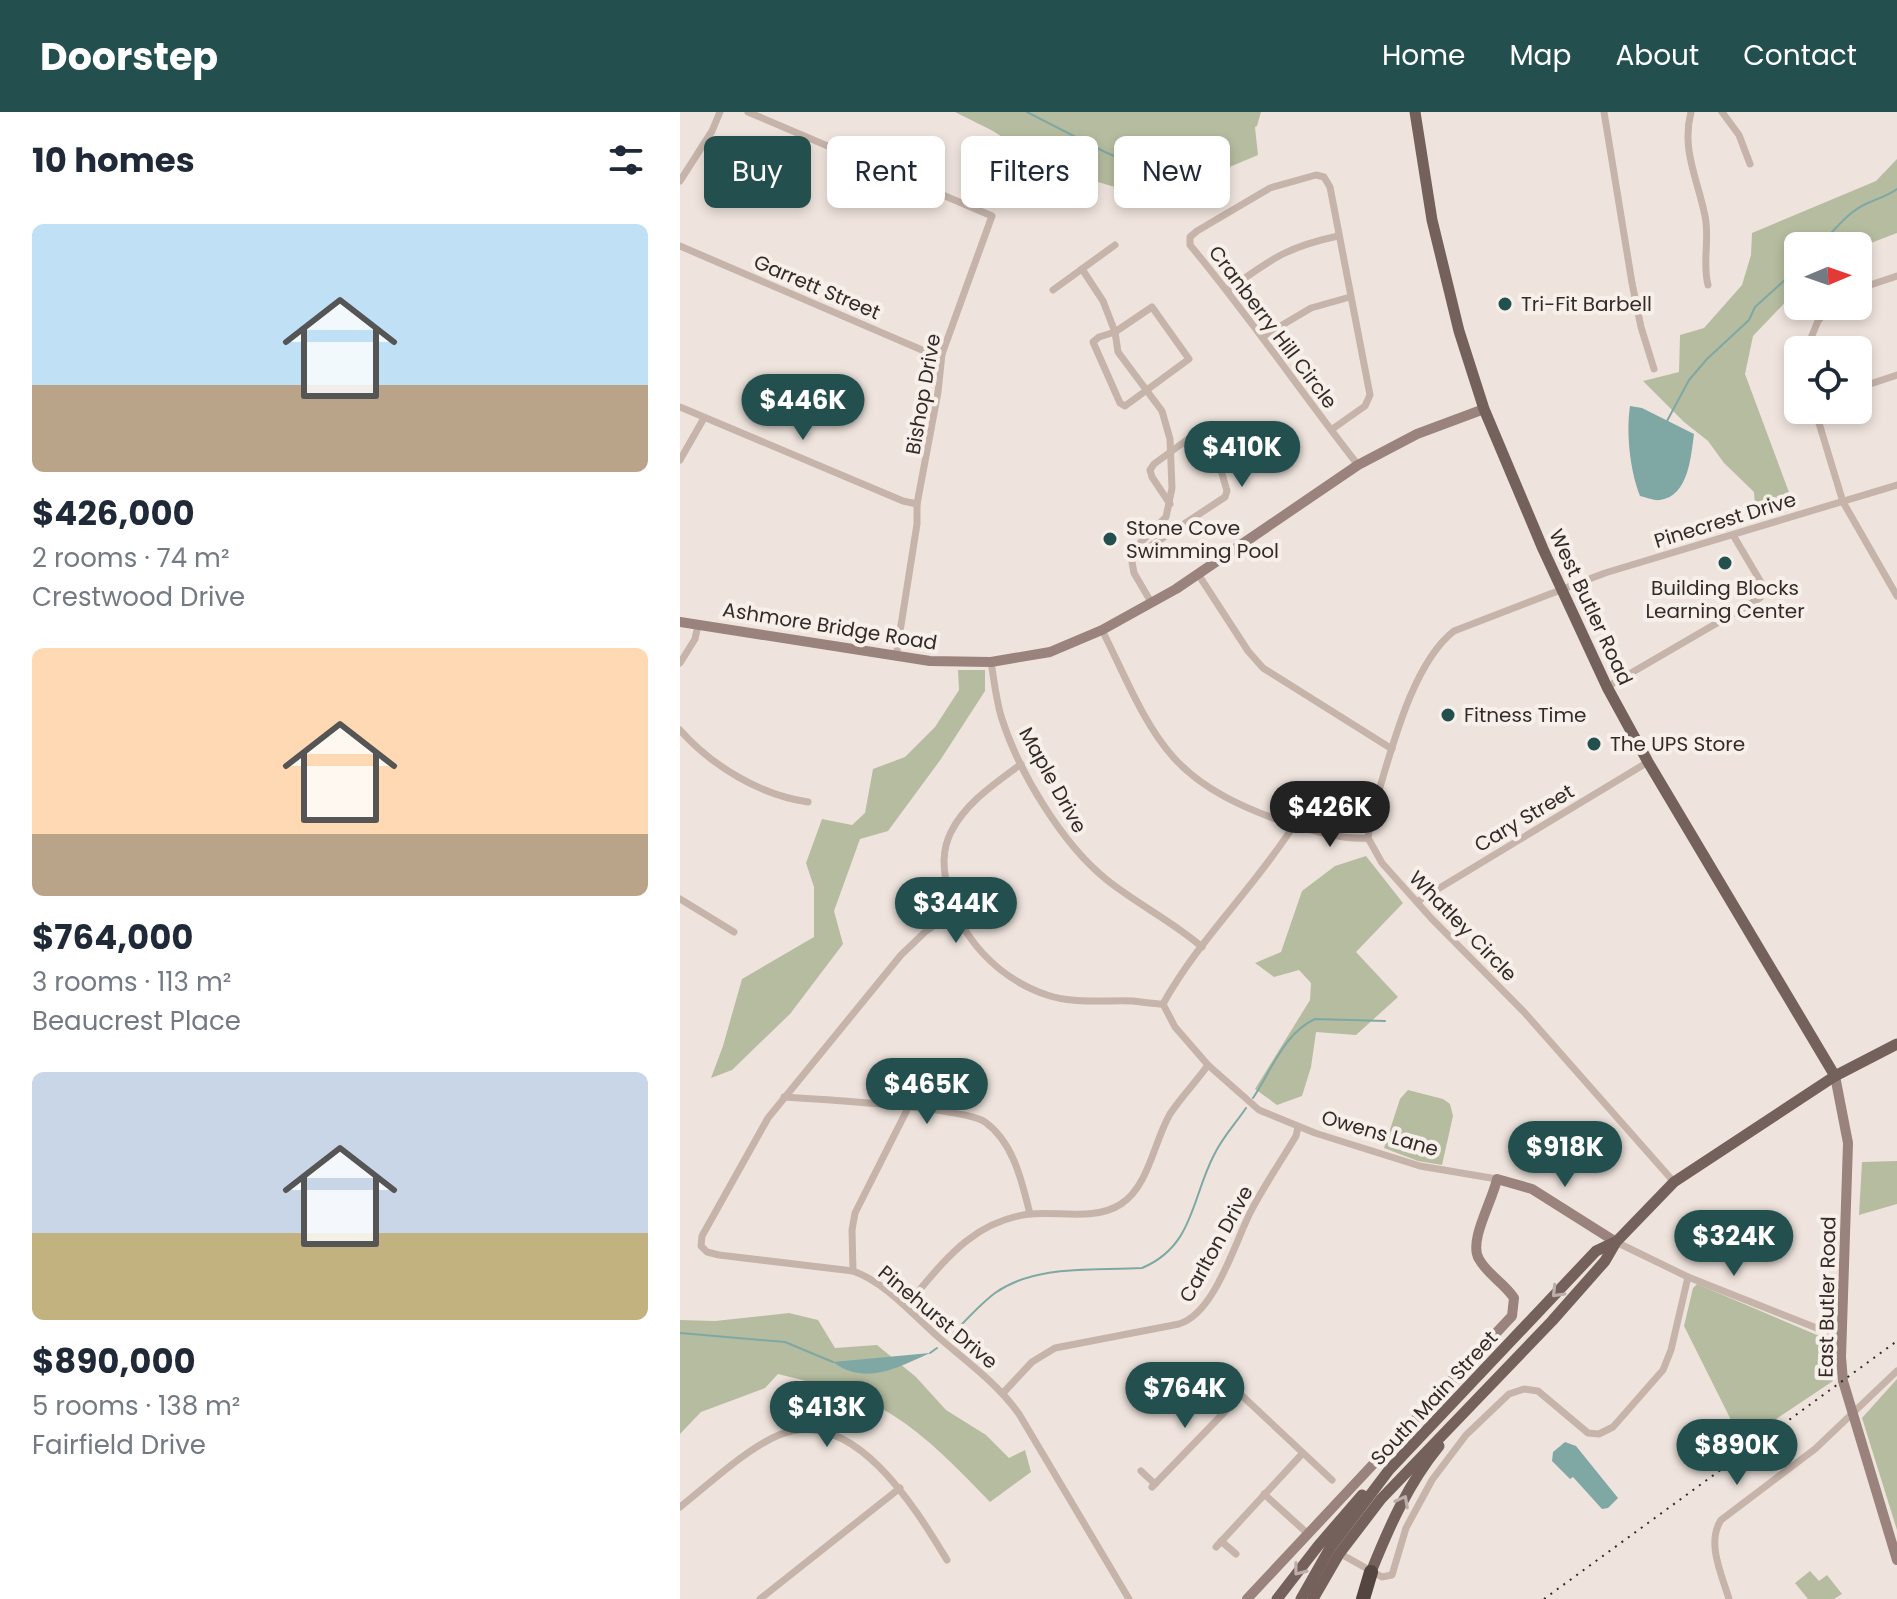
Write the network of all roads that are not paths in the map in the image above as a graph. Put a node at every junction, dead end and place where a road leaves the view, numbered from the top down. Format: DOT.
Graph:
graph roads {
  1 [pos="720,112"];
  2 [pos="748,112"];
  3 [pos="1415,112"];
  4 [pos="1604,112"];
  5 [pos="1691,112"];
  6 [pos="1722,112"];
  7 [pos="1750,164"];
  8 [pos="680,181"];
  9 [pos="1338,236"];
  10 [pos="1115,245"];
  11 [pos="680,246"];
  12 [pos="1082,269"];
  13 [pos="1897,276"];
  14 [pos="1872,284"];
  15 [pos="1708,285"];
  16 [pos="1053,290"];
  17 [pos="1228,290"];
  18 [pos="1350,297"];
  19 [pos="1115,332"];
  20 [pos="1262,337"];
  21 [pos="942,354"];
  22 [pos="1654,369"];
  23 [pos="1897,375"];
  24 [pos="1872,383"];
  25 [pos="1147,391"];
  26 [pos="680,407"];
  27 [pos="1484,409"];
  28 [pos="704,418"];
  29 [pos="1819,424"];
  30 [pos="1331,430"];
  31 [pos="1170,454"];
  32 [pos="680,460"];
  33 [pos="1358,465"];
  34 [pos="1897,485"];
  35 [pos="1843,502"];
  36 [pos="917,504"];
  37 [pos="1170,504"];
  38 [pos="1733,535"];
  39 [pos="1137,546"];
  40 [pos="1198,574"];
  41 [pos="1562,589"];
  42 [pos="1897,596"];
  43 [pos="1151,602"];
  44 [pos="680,622"];
  45 [pos="698,625"];
  46 [pos="1102,630"];
  47 [pos="896,657"];
  48 [pos="991,662"];
  49 [pos="680,663"];
  50 [pos="1607,687"];
  51 [pos="680,730"];
  52 [pos="1392,749"];
  53 [pos="1648,762"];
  54 [pos="1021,764"];
  55 [pos="808,802"];
  56 [pos="1294,825"];
  57 [pos="1368,838"];
  58 [pos="680,899"];
  59 [pos="1418,901"];
  60 [pos="954,911"];
  61 [pos="734,932"];
  62 [pos="1202,947"];
  63 [pos="1163,1004"];
  64 [pos="1897,1044"];
  65 [pos="1208,1065"];
  66 [pos="1835,1076"];
  67 [pos="784,1097"];
  68 [pos="908,1108"];
  69 [pos="1298,1127"];
  70 [pos="1497,1179"];
  71 [pos="1674,1182"];
  72 [pos="1030,1214"];
  73 [pos="1616,1242"];
  74 [pos="853,1271"];
  75 [pos="1688,1277"];
  76 [pos="906,1306"];
  77 [pos="1842,1338"];
  78 [pos="1897,1371"];
  79 [pos="1222,1377"];
  80 [pos="1004,1392"];
  81 [pos="1241,1395"];
  82 [pos="1469,1408"];
  83 [pos="1852,1415"];
  84 [pos="1302,1454"];
  85 [pos="1389,1470"];
  86 [pos="1141,1471"];
  87 [pos="1332,1480"];
  88 [pos="900,1488"];
  89 [pos="1264,1494"];
  90 [pos="680,1507"];
  91 [pos="1307,1533"];
  92 [pos="1335,1551"];
  93 [pos="1236,1554"];
  94 [pos="947,1560"];
  95 [pos="1897,1560"];
  96 [pos="1371,1572"];
  97 [pos="760,1599"];
  98 [pos="1129,1599"];
  99 [pos="1247,1599"];
  100 [pos="1277,1599"];
  101 [pos="1301,1599"];
  102 [pos="1313,1599"];
  103 [pos="1363,1599"];
  104 [pos="1729,1599"];
  1 -- 8 [label="street"];
  2 -- 21 [label="street, Bishop Drive"];
  3 -- 27 [label="main road, West Butler Road"];
  4 -- 22 [label="street"];
  5 -- 15 [label="street"];
  6 -- 7 [label="street"];
  9 -- 17 [label="street"];
  9 -- 17 [label="street, Cranberry Hill Circle"];
  9 -- 18 [label="street, Cranberry Hill Circle"];
  10 -- 12 [label="street"];
  11 -- 21 [label="street, Garrett Street"];
  12 -- 16 [label="street"];
  12 -- 19 [label="street"];
  13 -- 14 [label="street"];
  17 -- 20 [label="street, Cranberry Hill Circle"];
  18 -- 20 [label="street"];
  18 -- 30 [label="street, Cranberry Hill Circle"];
  19 -- 25 [label="street"];
  19 -- 25 [label="street"];
  19 -- 25 [label="street"];
  20 -- 30 [label="street, Cranberry Hill Circle"];
  21 -- 36 [label="street, Bishop Drive"];
  23 -- 24 [label="street"];
  25 -- 31 [label="street"];
  26 -- 28 [label="street"];
  27 -- 33 [label="main road, Ashmore Bridge Road"];
  27 -- 41 [label="main road, West Butler Road"];
  28 -- 32 [label="street"];
  28 -- 36 [label="street"];
  29 -- 35 [label="street"];
  30 -- 33 [label="street, Cranberry Hill Circle"];
  31 -- 37 [label="street"];
  31 -- 37 [label="street"];
  31 -- 39 [label="street"];
  33 -- 40 [label="main road, Ashmore Bridge Road"];
  34 -- 35 [label="street, Pinecrest Drive"];
  35 -- 38 [label="street, Pinecrest Drive"];
  35 -- 42 [label="street"];
  36 -- 47 [label="street, Bishop Drive"];
  37 -- 39 [label="street"];
  38 -- 41 [label="street, Pinecrest Drive"];
  38 -- 50 [label="street"];
  39 -- 43 [label="street"];
  40 -- 43 [label="main road, Ashmore Bridge Road"];
  40 -- 52 [label="street"];
  41 -- 50 [label="main road, West Butler Road"];
  41 -- 52 [label="street"];
  43 -- 46 [label="main road, Ashmore Bridge Road"];
  44 -- 45 [label="main road, Ashmore Bridge Road"];
  45 -- 47 [label="main road, Ashmore Bridge Road"];
  45 -- 49 [label="street"];
  46 -- 48 [label="main road, Ashmore Bridge Road"];
  46 -- 56 [label="street"];
  47 -- 48 [label="main road, Ashmore Bridge Road"];
  48 -- 54 [label="street, Maple Drive"];
  50 -- 53 [label="main road, West Butler Road"];
  51 -- 55 [label="street"];
  52 -- 57 [label="street"];
  53 -- 59 [label="street, Cary Street"];
  53 -- 66 [label="main road, West Butler Road"];
  54 -- 60 [label="street"];
  54 -- 62 [label="street, Maple Drive"];
  56 -- 57 [label="street"];
  56 -- 62 [label="street"];
  57 -- 59 [label="street, Whatley Circle"];
  58 -- 61 [label="street"];
  59 -- 71 [label="street, Whatley Circle"];
  60 -- 63 [label="street"];
  60 -- 67 [label="street, Pinehurst Drive"];
  62 -- 63 [label="street"];
  63 -- 65 [label="street, Owens Lane"];
  64 -- 66 [label="main road, South Main Street"];
  65 -- 69 [label="street, Owens Lane"];
  65 -- 72 [label="street"];
  66 -- 71 [label="main road, South Main Street"];
  66 -- 77 [label="main road, East Butler Road"];
  67 -- 68 [label="street"];
  67 -- 74 [label="street, Pinehurst Drive"];
  68 -- 72 [label="street"];
  68 -- 74 [label="street"];
  69 -- 70 [label="street, Owens Lane"];
  69 -- 80 [label="street, Carlton Drive"];
  70 -- 73 [label="main road, Owens Lane"];
  70 -- 91 [label="main road"];
  71 -- 73 [label="main road, South Main Street"];
  72 -- 76 [label="street"];
  73 -- 75 [label="street, Owens Lane"];
  73 -- 82 [label="main road, South Main Street"];
  73 -- 85 [label="main road, South Main Street, one-way"];
  74 -- 76 [label="street, Pinehurst Drive"];
  75 -- 77 [label="street, Owens Lane"];
  75 -- 96 [label="street"];
  76 -- 80 [label="street, Pinehurst Drive"];
  77 -- 83 [label="main road, East Butler Road"];
  78 -- 83 [label="street"];
  79 -- 81 [label="street"];
  80 -- 98 [label="street, Pinehurst Drive"];
  81 -- 84 [label="street"];
  81 -- 86 [label="street"];
  82 -- 92 [label="main road, South Main Street"];
  96 -- 82 [label="main road, one-way"];
  83 -- 95 [label="main road, East Butler Road"];
  83 -- 104 [label="street"];
  84 -- 87 [label="street"];
  84 -- 89 [label="street"];
  85 -- 92 [label="main road, South Main Street"];
  85 -- 100 [label="main road, one-way"];
  88 -- 90 [label="street"];
  88 -- 94 [label="street"];
  88 -- 97 [label="street"];
  89 -- 91 [label="street"];
  89 -- 93 [label="street"];
  91 -- 99 [label="main road"];
  92 -- 96 [label="street"];
  92 -- 101 [label="main road, South Main Street"];
  92 -- 102 [label="main road, South Main Street"];
  96 -- 103 [label="highway"];
}
